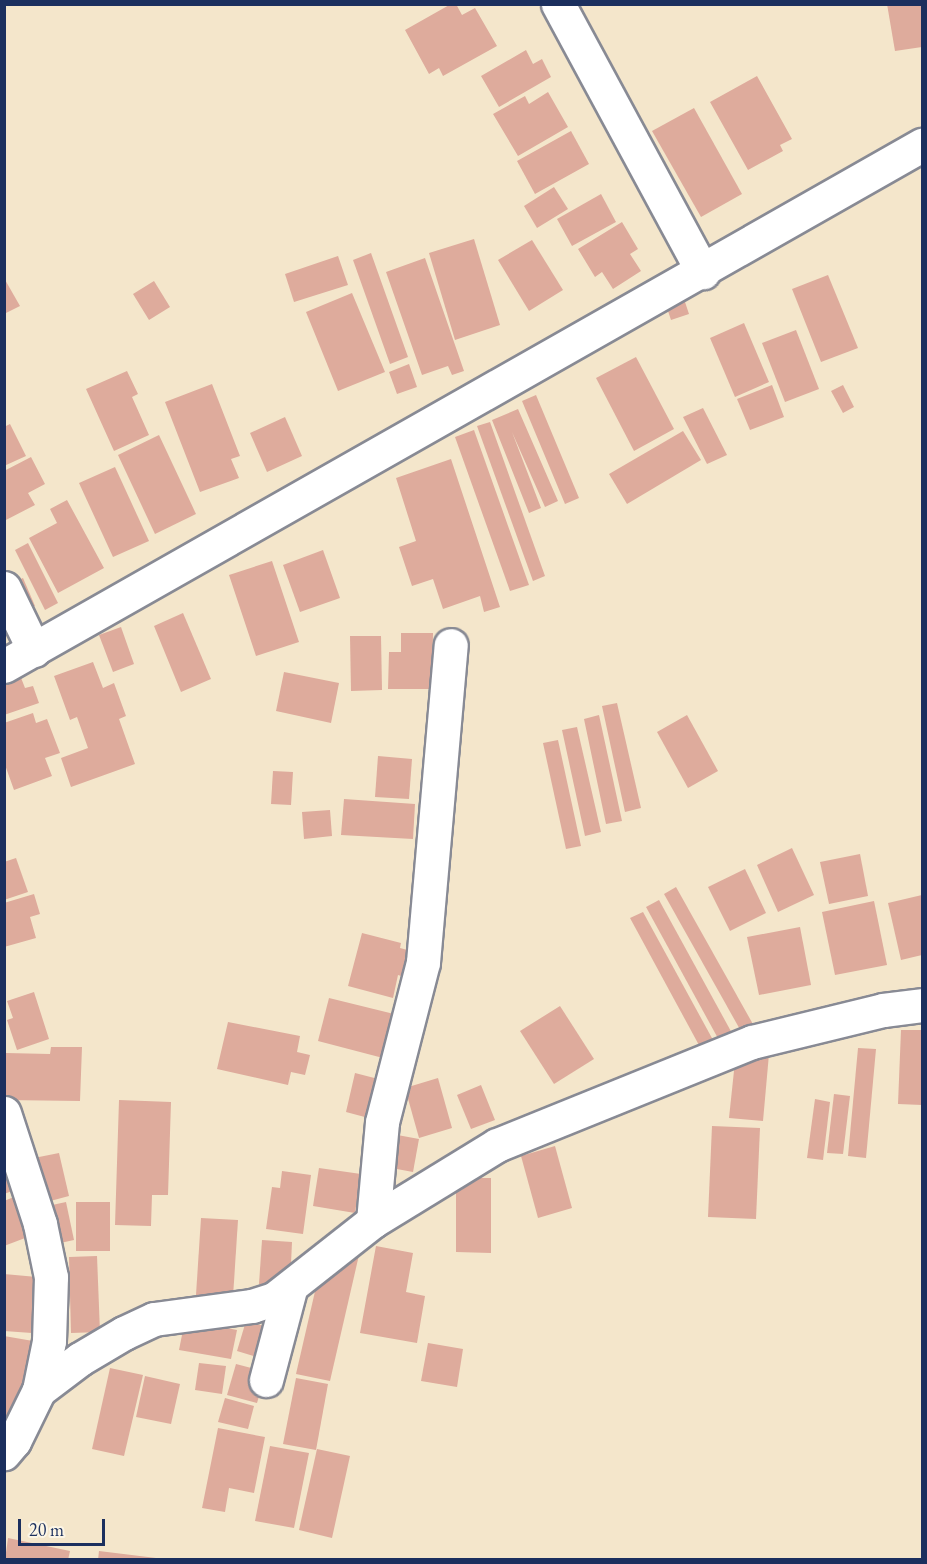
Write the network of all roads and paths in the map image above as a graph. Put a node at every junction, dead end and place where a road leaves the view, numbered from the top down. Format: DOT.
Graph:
graph roads {
  1 [pos="558,4"];
  2 [pos="922,146"];
  3 [pos="703,272"];
  4 [pos="4,588"];
  5 [pos="451,645"];
  6 [pos="34,650"];
  7 [pos="4,666"];
  8 [pos="922,1005"];
  9 [pos="4,1113"];
  10 [pos="373,1221"];
  11 [pos="290,1289"];
  12 [pos="266,1380"];
  13 [pos="39,1390"];
  14 [pos="4,1453"];
  1 -- 3 [label="street"];
  2 -- 3 [label="street"];
  3 -- 6 [label="street"];
  4 -- 6 [label="street"];
  5 -- 10 [label="street"];
  6 -- 7 [label="street"];
  8 -- 10 [label="street"];
  9 -- 13 [label="street"];
  10 -- 11 [label="street"];
  11 -- 12 [label="street"];
  11 -- 13 [label="street"];
  13 -- 14 [label="street"];
}
